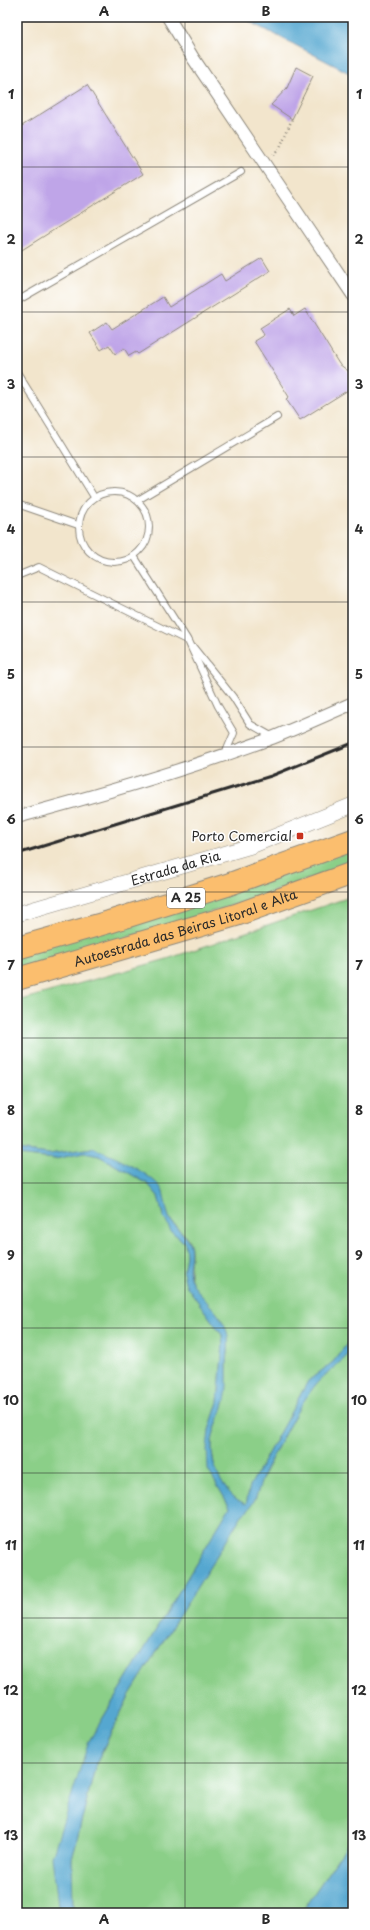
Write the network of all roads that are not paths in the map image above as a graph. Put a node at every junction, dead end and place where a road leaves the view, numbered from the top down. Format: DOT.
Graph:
graph roads {
  1 [pos="168,17"];
  2 [pos="241,172"];
  3 [pos="353,295"];
  4 [pos="17,302"];
  5 [pos="17,372"];
  6 [pos="277,417"];
  7 [pos="94,497"];
  8 [pos="138,500"];
  9 [pos="17,504"];
  10 [pos="78,524"];
  11 [pos="134,556"];
  12 [pos="17,576"];
  13 [pos="188,641"];
  14 [pos="353,703"];
  15 [pos="273,737"];
  16 [pos="225,754"];
  17 [pos="353,805"];
  18 [pos="17,817"];
  19 [pos="353,840"];
  20 [pos="353,873"];
  21 [pos="17,914"];
  22 [pos="17,948"];
  23 [pos="17,979"];
  1 -- 3 [label="street"];
  2 -- 4 [label="lane"];
  5 -- 7 [label="lane"];
  6 -- 8 [label="lane"];
  7 -- 8 [label="lane"];
  7 -- 10 [label="lane"];
  8 -- 11 [label="lane"];
  9 -- 10 [label="lane"];
  10 -- 11 [label="lane"];
  11 -- 13 [label="lane"];
  12 -- 13 [label="lane"];
  13 -- 15 [label="lane"];
  13 -- 16 [label="lane"];
  14 -- 15 [label="street"];
  15 -- 16 [label="street"];
  16 -- 18 [label="street"];
  17 -- 21 [label="street, Estrada da Ria"];
  19 -- 22 [label="highway, A 25"];
  20 -- 23 [label="highway, Autoestrada das Beiras Litoral e Alta / A 25"];
}
